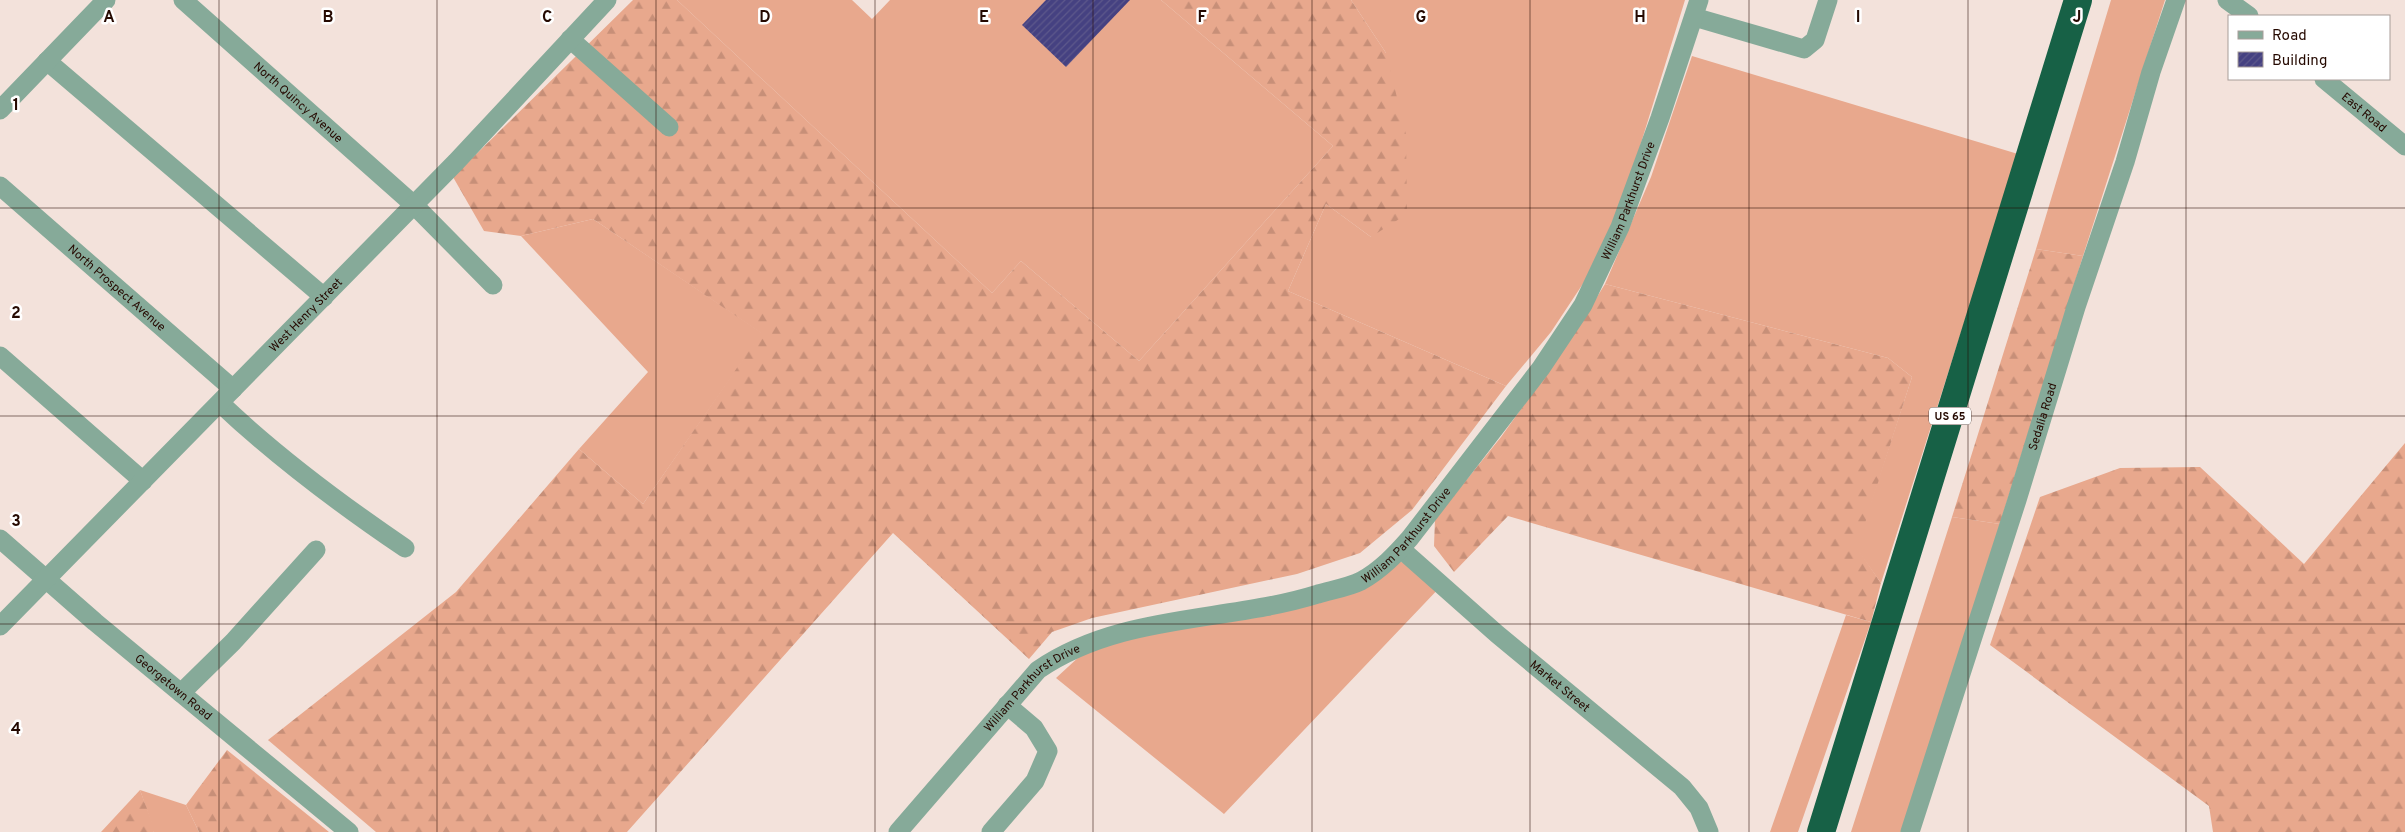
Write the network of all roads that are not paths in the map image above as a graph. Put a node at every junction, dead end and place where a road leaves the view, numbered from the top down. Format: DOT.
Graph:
graph roads {
  1 [pos="106,0"];
  2 [pos="182,0"];
  3 [pos="1828,0"];
  4 [pos="2078,0"];
  5 [pos="2176,0"];
  6 [pos="2227,0"];
  7 [pos="600,2"];
  8 [pos="1696,9"];
  9 [pos="2248,15"];
  10 [pos="570,39"];
  11 [pos="47,61"];
  12 [pos="2325,80"];
  13 [pos="0,110"];
  14 [pos="669,126"];
  15 [pos="2405,146"];
  16 [pos="0,186"];
  17 [pos="414,206"];
  18 [pos="493,285"];
  19 [pos="324,297"];
  20 [pos="0,356"];
  21 [pos="233,389"];
  22 [pos="220,403"];
  23 [pos="143,481"];
  24 [pos="0,539"];
  25 [pos="405,548"];
  26 [pos="1401,549"];
  27 [pos="316,550"];
  28 [pos="46,579"];
  29 [pos="0,626"];
  30 [pos="181,693"];
  31 [pos="1007,705"];
  32 [pos="350,832"];
  33 [pos="898,832"];
  34 [pos="991,832"];
  35 [pos="1709,832"];
  36 [pos="1821,832"];
  37 [pos="1910,832"];
  1 -- 11 [label="street"];
  2 -- 17 [label="street, North Quincy Avenue"];
  3 -- 8 [label="street"];
  4 -- 36 [label="highway, US 65"];
  5 -- 37 [label="street, Sedalia Road"];
  6 -- 9 [label="street"];
  7 -- 10 [label="street, West Henry Street"];
  8 -- 26 [label="street, William Parkhurst Drive"];
  10 -- 14 [label="street"];
  10 -- 17 [label="street, West Henry Street"];
  11 -- 13 [label="street"];
  11 -- 19 [label="street"];
  12 -- 15 [label="street, East Road"];
  16 -- 21 [label="street, North Prospect Avenue"];
  17 -- 18 [label="street, North Quincy Avenue"];
  17 -- 19 [label="street, West Henry Street"];
  19 -- 21 [label="street, West Henry Street"];
  20 -- 23 [label="street"];
  21 -- 22 [label="street, West Henry Street"];
  22 -- 23 [label="street, West Henry Street"];
  22 -- 25 [label="street"];
  23 -- 28 [label="street, West Henry Street"];
  24 -- 28 [label="street, Georgetown Road"];
  26 -- 31 [label="street, William Parkhurst Drive"];
  26 -- 35 [label="street, Market Street"];
  27 -- 30 [label="street"];
  28 -- 29 [label="street, West Henry Street"];
  28 -- 30 [label="street, Georgetown Road"];
  30 -- 32 [label="street, Georgetown Road"];
  31 -- 33 [label="street, William Parkhurst Drive"];
  31 -- 34 [label="street"];
}
